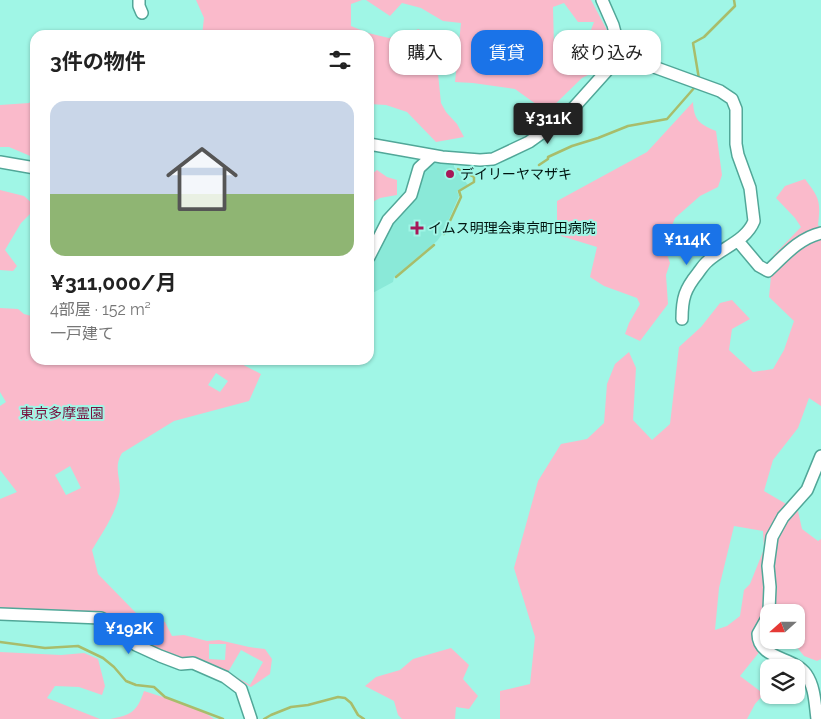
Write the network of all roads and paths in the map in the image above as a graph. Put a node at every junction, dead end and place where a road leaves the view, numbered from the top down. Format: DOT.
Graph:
graph roads {
  1 [pos="139,0"];
  2 [pos="602,0"];
  3 [pos="142,13"];
  4 [pos="614,30"];
  5 [pos="661,70"];
  6 [pos="603,75"];
  7 [pos="374,145"];
  8 [pos="432,156"];
  9 [pos="0,162"];
  10 [pos="30,167"];
  11 [pos="821,233"];
  12 [pos="738,241"];
  13 [pos="374,247"];
  14 [pos="682,319"];
  15 [pos="821,456"];
  16 [pos="0,614"];
  17 [pos="251,718"];
  18 [pos="817,719"];
  1 -- 3 [label="street"];
  2 -- 4 [label="street"];
  5 -- 12 [label="street"];
  6 -- 8 [label="street"];
  7 -- 8 [label="street"];
  8 -- 13 [label="street"];
  9 -- 10 [label="street"];
  11 -- 12 [label="street"];
  12 -- 14 [label="street"];
  15 -- 18 [label="street"];
  16 -- 17 [label="street"];
}
